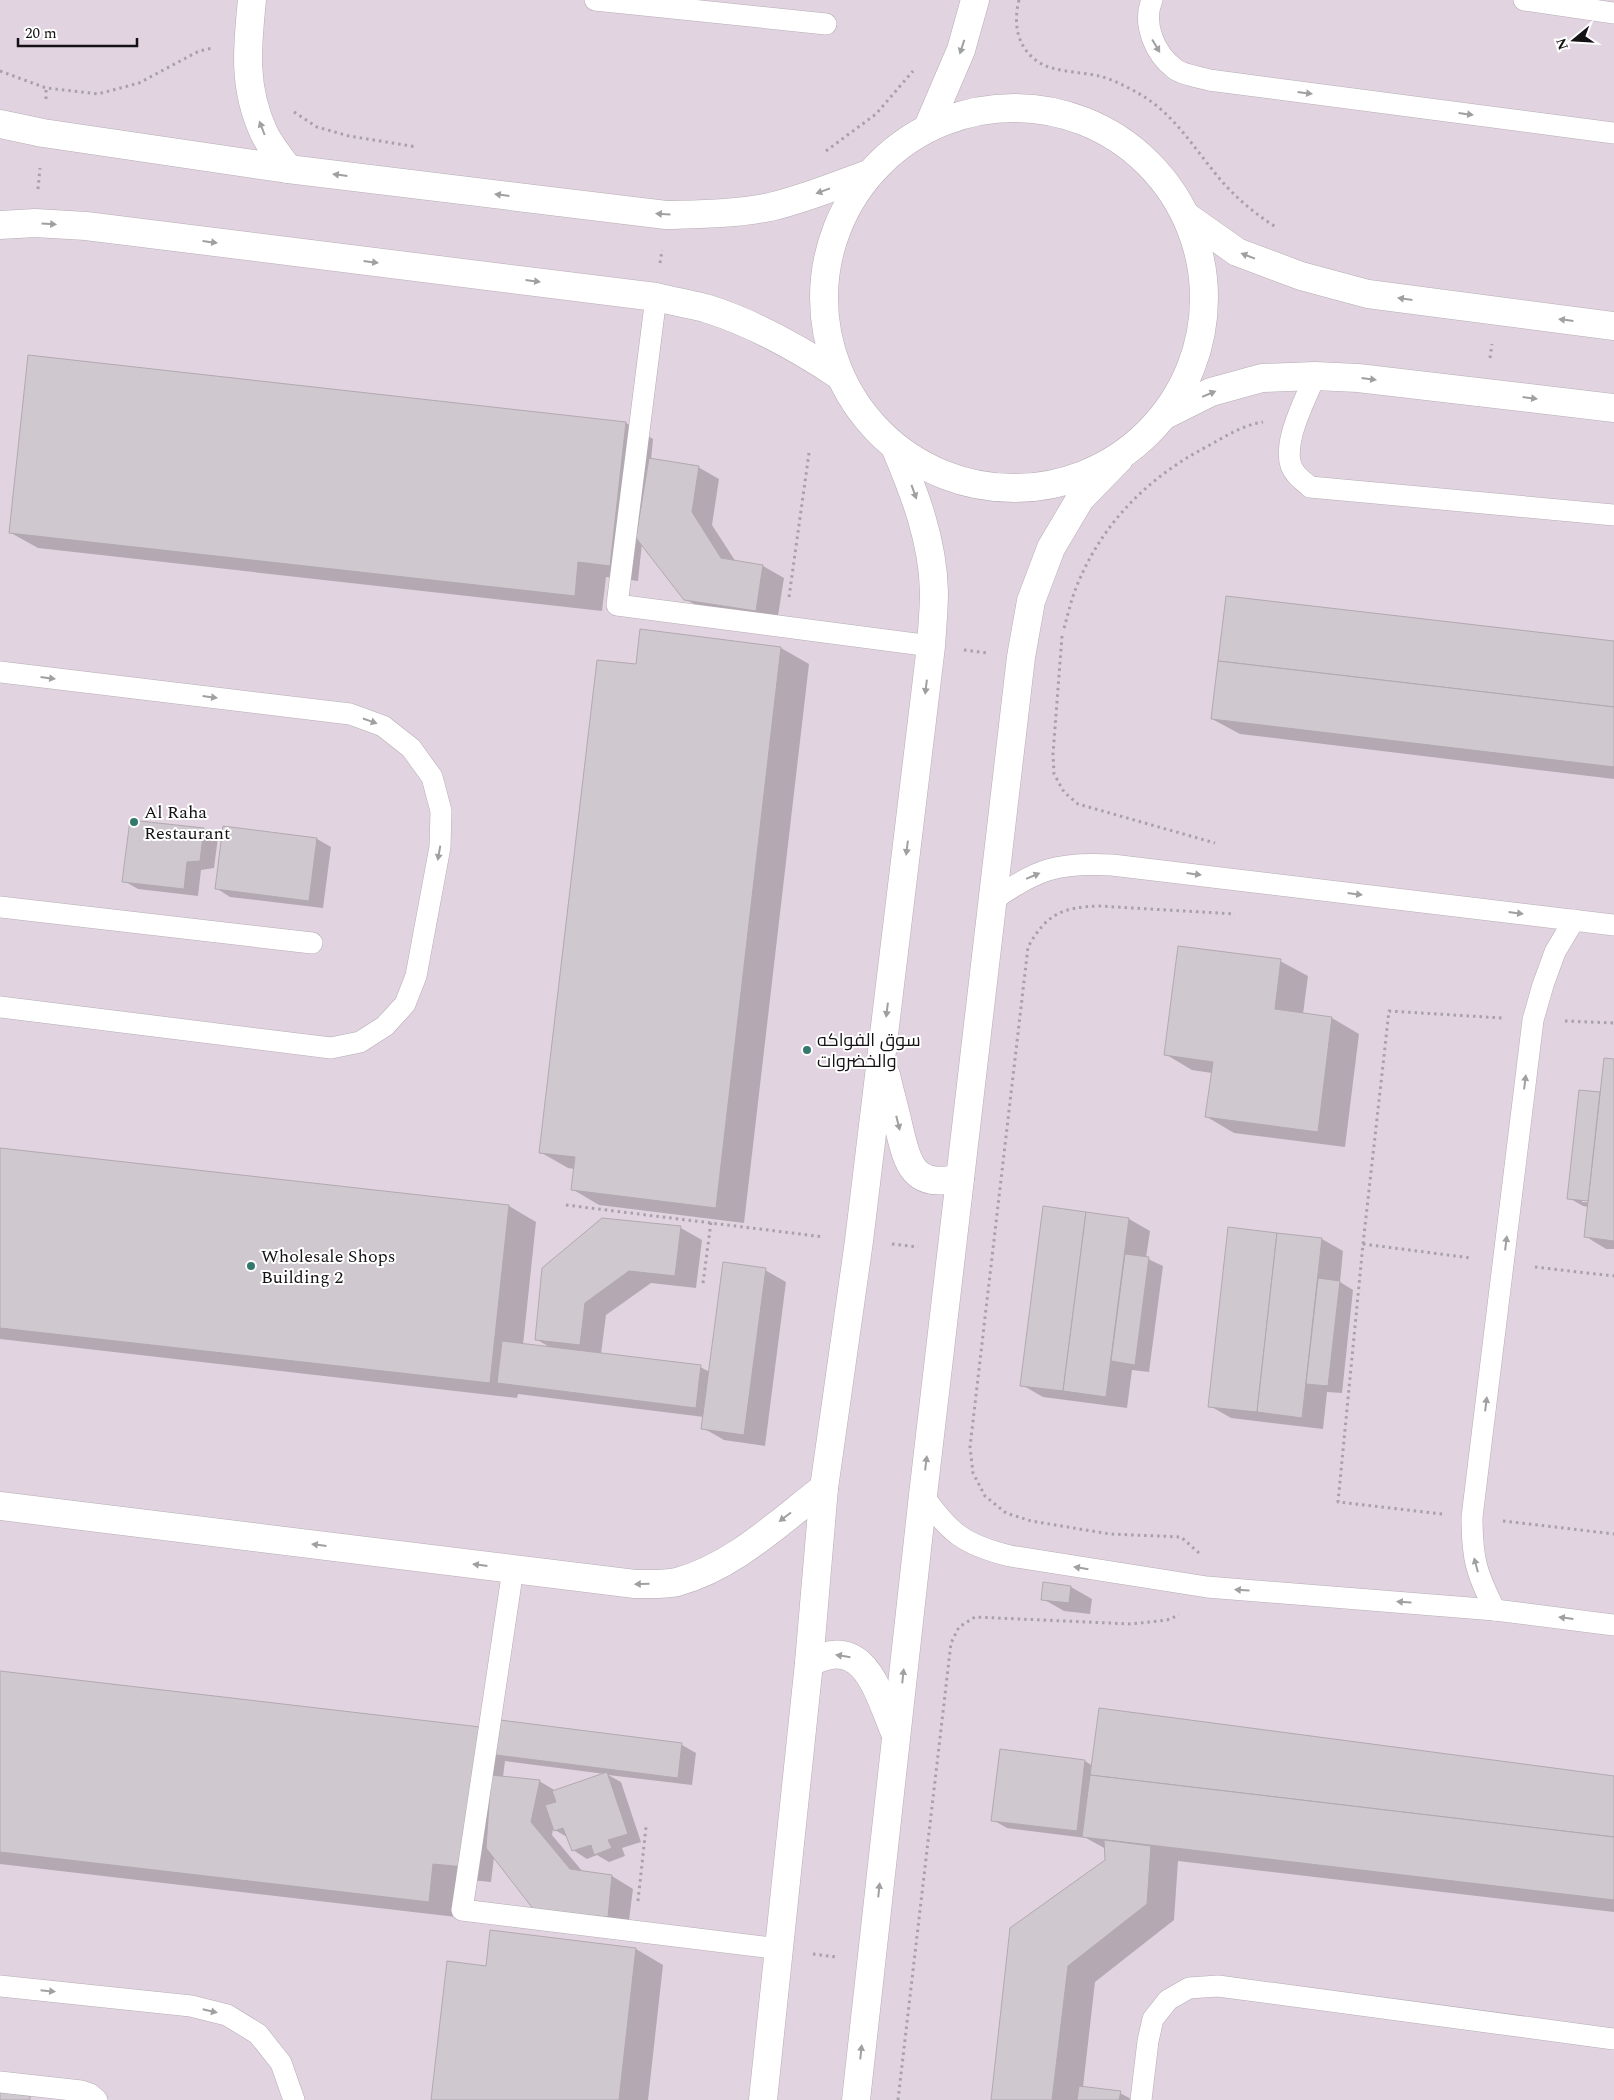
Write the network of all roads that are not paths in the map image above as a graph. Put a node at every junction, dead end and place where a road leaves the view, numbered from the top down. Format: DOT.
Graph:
graph roads {
  1 [pos="252,0"];
  2 [pos="595,0"];
  3 [pos="976,0"];
  4 [pos="1152,0"];
  5 [pos="1524,0"];
  6 [pos="1614,13"];
  7 [pos="826,24"];
  8 [pos="0,124"];
  9 [pos="928,127"];
  10 [pos="1614,133"];
  11 [pos="288,169"];
  12 [pos="868,174"];
  13 [pos="1186,216"];
  14 [pos="0,225"];
  15 [pos="656,297"];
  16 [pos="1614,326"];
  17 [pos="840,376"];
  18 [pos="1315,376"];
  19 [pos="1614,408"];
  20 [pos="1165,415"];
  21 [pos="895,447"];
  22 [pos="1119,459"];
  23 [pos="1614,515"];
  24 [pos="931,646"];
  25 [pos="0,672"];
  26 [pos="992,901"];
  27 [pos="0,907"];
  28 [pos="1574,920"];
  29 [pos="1614,925"];
  30 [pos="312,943"];
  31 [pos="0,1006"];
  32 [pos="882,1059"];
  33 [pos="960,1178"];
  34 [pos="824,1488"];
  35 [pos="922,1495"];
  36 [pos="0,1506"];
  37 [pos="513,1570"];
  38 [pos="1495,1610"];
  39 [pos="1614,1624"];
  40 [pos="809,1663"];
  41 [pos="896,1736"];
  42 [pos="780,1949"];
  43 [pos="0,1986"];
  44 [pos="1614,2039"];
  45 [pos="0,2082"];
  46 [pos="97,2100"];
  47 [pos="294,2100"];
  48 [pos="763,2100"];
  49 [pos="856,2100"];
  50 [pos="1141,2100"];
  11 -- 1 [label="street, one-way"];
  2 -- 7 [label="lane"];
  3 -- 9 [label="street, one-way"];
  4 -- 10 [label="lane, one-way"];
  5 -- 6 [label="lane"];
  8 -- 11 [label="street"];
  9 -- 12 [label="street"];
  9 -- 13 [label="street"];
  12 -- 11 [label="street, one-way"];
  12 -- 17 [label="street"];
  16 -- 13 [label="street, one-way"];
  13 -- 20 [label="street"];
  14 -- 15 [label="street, one-way"];
  15 -- 17 [label="street"];
  15 -- 24 [label="lane"];
  17 -- 21 [label="street"];
  18 -- 19 [label="street, one-way"];
  20 -- 18 [label="street, one-way"];
  18 -- 23 [label="lane"];
  20 -- 22 [label="street"];
  21 -- 22 [label="street"];
  21 -- 24 [label="street, one-way"];
  22 -- 26 [label="street"];
  24 -- 32 [label="street, one-way"];
  25 -- 31 [label="lane, one-way"];
  26 -- 28 [label="lane, one-way"];
  26 -- 33 [label="street"];
  27 -- 30 [label="lane"];
  28 -- 29 [label="lane"];
  38 -- 28 [label="lane, one-way"];
  32 -- 33 [label="street, one-way"];
  32 -- 34 [label="street"];
  35 -- 33 [label="street, one-way"];
  34 -- 37 [label="street, one-way"];
  34 -- 40 [label="street"];
  38 -- 35 [label="lane, one-way"];
  41 -- 35 [label="street, one-way"];
  37 -- 36 [label="street, one-way"];
  37 -- 42 [label="lane"];
  39 -- 38 [label="lane, one-way"];
  41 -- 40 [label="street, one-way"];
  40 -- 42 [label="street"];
  49 -- 41 [label="street, one-way"];
  42 -- 48 [label="street"];
  43 -- 47 [label="lane, one-way"];
  44 -- 50 [label="lane"];
  45 -- 46 [label="lane"];
}
